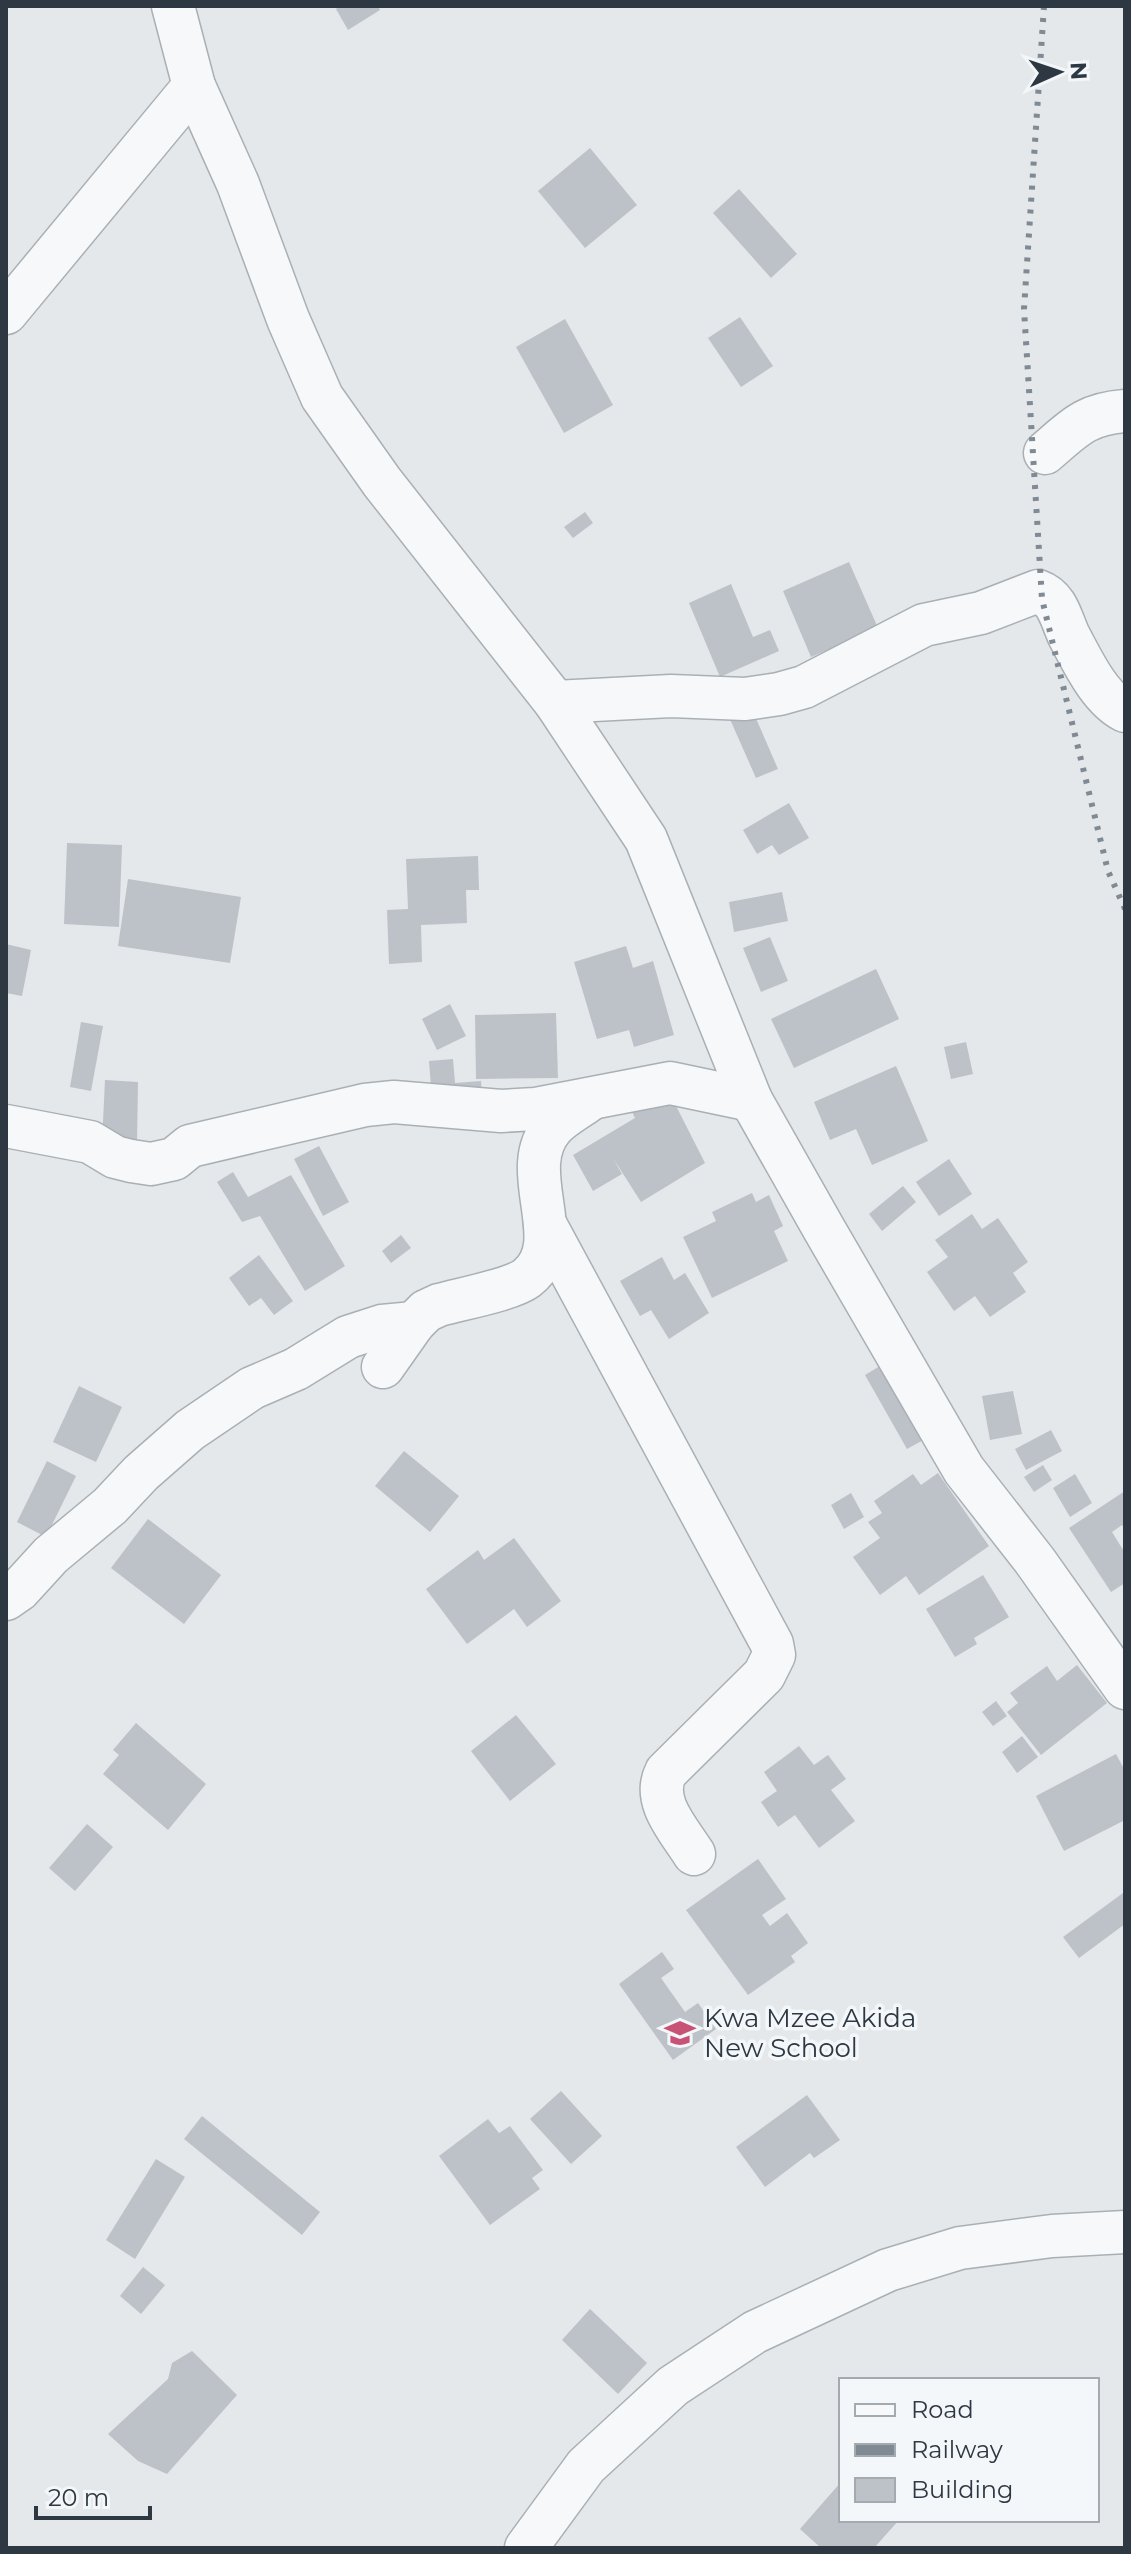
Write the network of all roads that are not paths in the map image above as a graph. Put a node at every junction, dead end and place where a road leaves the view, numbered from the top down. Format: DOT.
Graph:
graph roads {
  1 [pos="173,6"];
  2 [pos="194,86"];
  3 [pos="6,313"];
  4 [pos="1125,411"];
  5 [pos="1045,453"];
  6 [pos="555,702"];
  7 [pos="1125,711"];
  8 [pos="751,1100"];
  9 [pos="588,1101"];
  10 [pos="6,1126"];
  11 [pos="545,1224"];
  12 [pos="414,1323"];
  13 [pos="383,1367"];
  14 [pos="6,1599"];
  15 [pos="1125,1688"];
  16 [pos="694,1854"];
  17 [pos="1125,2232"];
  18 [pos="526,2548"];
  1 -- 2 [label="street"];
  2 -- 3 [label="street"];
  2 -- 6 [label="street"];
  4 -- 5 [label="street"];
  6 -- 7 [label="street"];
  6 -- 8 [label="street"];
  8 -- 9 [label="street"];
  8 -- 15 [label="street"];
  9 -- 10 [label="street"];
  9 -- 11 [label="street"];
  11 -- 12 [label="street"];
  11 -- 16 [label="street"];
  12 -- 13 [label="street"];
  12 -- 14 [label="street"];
  17 -- 18 [label="street"];
}
